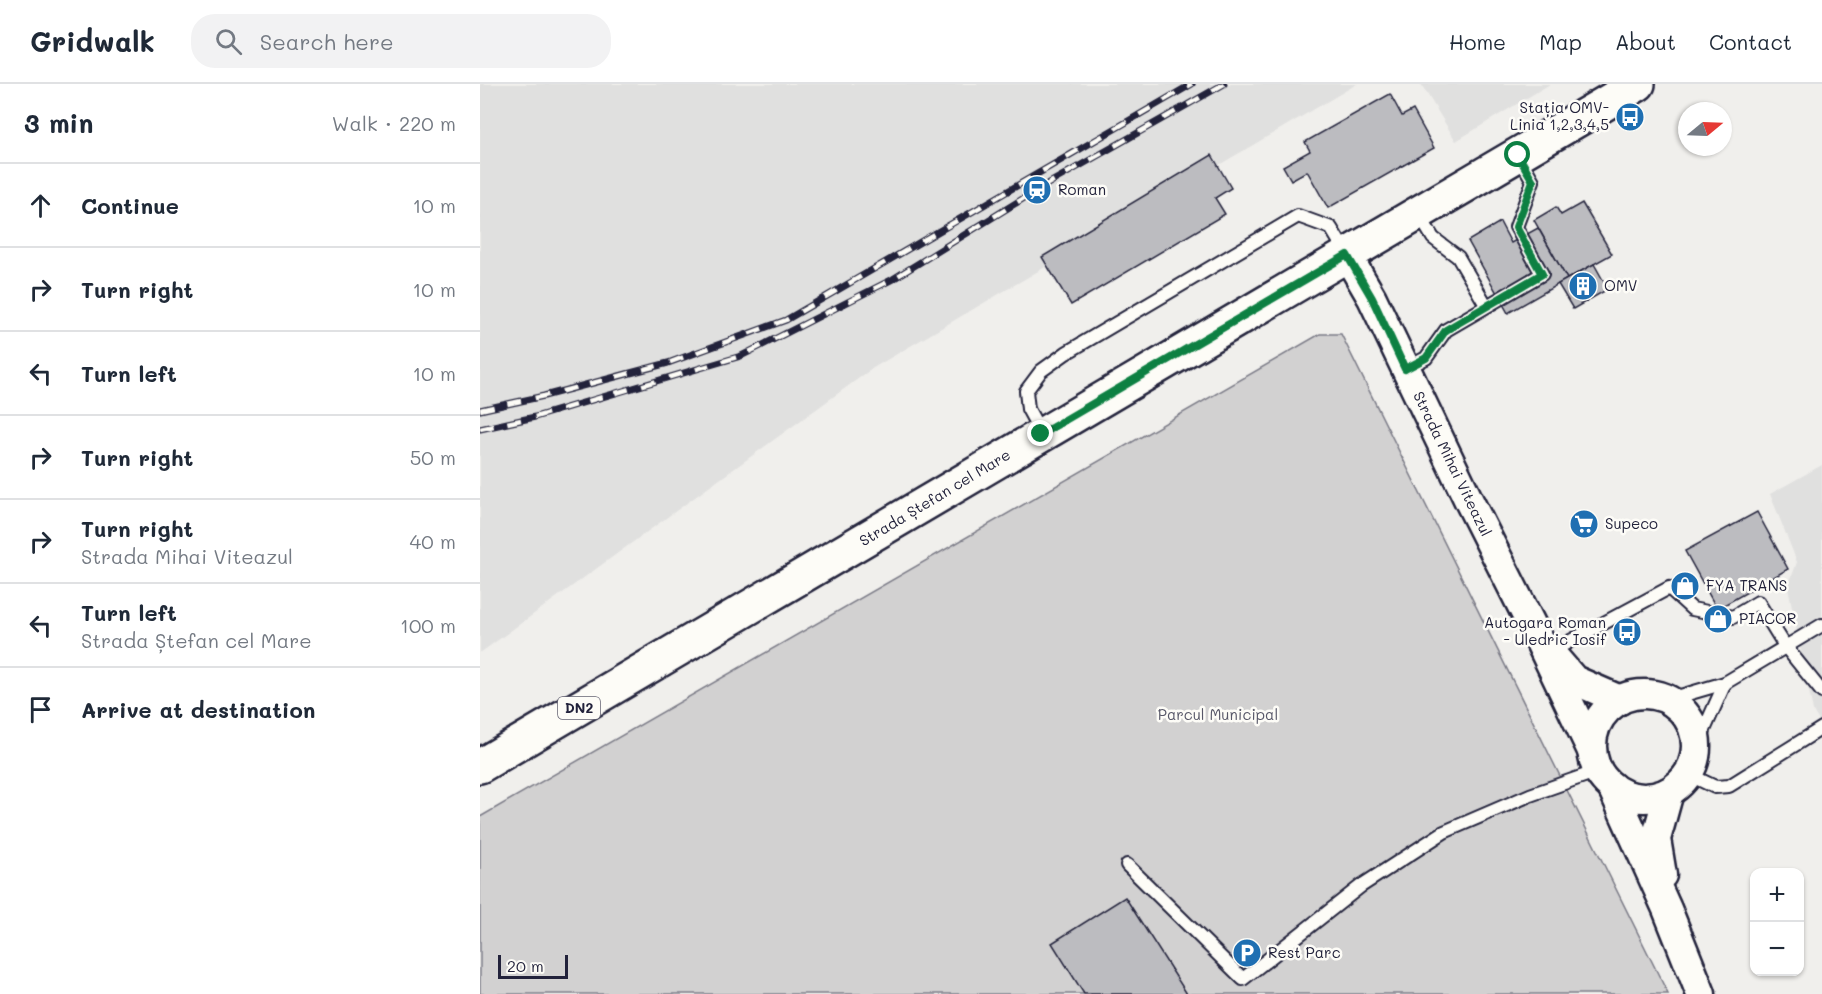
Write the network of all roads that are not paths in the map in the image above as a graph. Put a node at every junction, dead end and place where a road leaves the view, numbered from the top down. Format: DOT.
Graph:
graph roads {
  1 [pos="1638,84"];
  2 [pos="1518,155"];
  3 [pos="1418,212"];
  4 [pos="1347,255"];
  5 [pos="1486,305"];
  6 [pos="1405,369"];
  7 [pos="1041,434"];
  8 [pos="1822,625"];
  9 [pos="1785,646"];
  10 [pos="1545,647"];
  11 [pos="1725,682"];
  12 [pos="1822,692"];
  13 [pos="1651,695"];
  14 [pos="1620,700"];
  15 [pos="1822,728"];
  16 [pos="480,766"];
  17 [pos="1601,769"];
  18 [pos="1684,771"];
  19 [pos="1127,865"];
  20 [pos="1667,909"];
  21 [pos="1701,994"];
  1 -- 2 [label="main road, Strada Ștefan cel Mare / DN2"];
  2 -- 3 [label="main road, Strada Ștefan cel Mare / DN2"];
  2 -- 5 [label="lane"];
  3 -- 4 [label="main road, Strada Ștefan cel Mare / DN2"];
  3 -- 5 [label="lane"];
  4 -- 6 [label="street, Strada Mihai Viteazul"];
  4 -- 7 [label="main road, Strada Ștefan cel Mare / DN2"];
  4 -- 7 [label="lane"];
  5 -- 6 [label="lane"];
  6 -- 10 [label="street, Strada Mihai Viteazul"];
  7 -- 16 [label="main road, Strada Ștefan cel Mare / DN2"];
  8 -- 9 [label="lane"];
  9 -- 10 [label="lane"];
  9 -- 11 [label="lane"];
  9 -- 12 [label="lane"];
  10 -- 14 [label="street, Strada Mihai Viteazul"];
  10 -- 17 [label="street, Strada Mihai Viteazul"];
  11 -- 13 [label="lane"];
  11 -- 18 [label="lane"];
  13 -- 14 [label="street"];
  13 -- 18 [label="street"];
  14 -- 17 [label="street"];
  15 -- 18 [label="lane"];
  17 -- 18 [label="street"];
  17 -- 19 [label="lane"];
  17 -- 20 [label="street, Strada Mihai Viteazul"];
  18 -- 20 [label="street, Strada Mihai Viteazul"];
  20 -- 21 [label="street, Strada Mihai Viteazul"];
}
